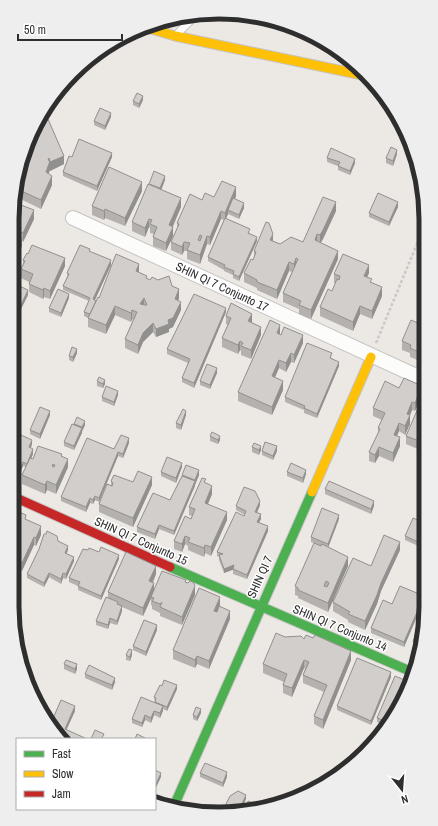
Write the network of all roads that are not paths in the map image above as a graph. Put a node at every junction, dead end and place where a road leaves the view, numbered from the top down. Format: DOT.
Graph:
graph roads {
  1 [pos="189,22"];
  2 [pos="155,30"];
  3 [pos="175,36"];
  4 [pos="356,74"];
  5 [pos="73,218"];
  6 [pos="371,357"];
  7 [pos="419,377"];
  8 [pos="19,499"];
  9 [pos="260,607"];
  10 [pos="408,670"];
  11 [pos="176,802"];
  1 -- 3 [label="lane"];
  2 -- 3 [label="street"];
  3 -- 4 [label="street"];
  5 -- 6 [label="street, SHIN QI 7 Conjunto 17"];
  6 -- 7 [label="street, SHIN QI 7 Conjunto 17"];
  6 -- 9 [label="street, SHIN QI 7"];
  8 -- 9 [label="street, SHIN QI 7 Conjunto 15"];
  9 -- 10 [label="street, SHIN QI 7 Conjunto 14"];
  9 -- 11 [label="street, SHIN QI 7"];
}
